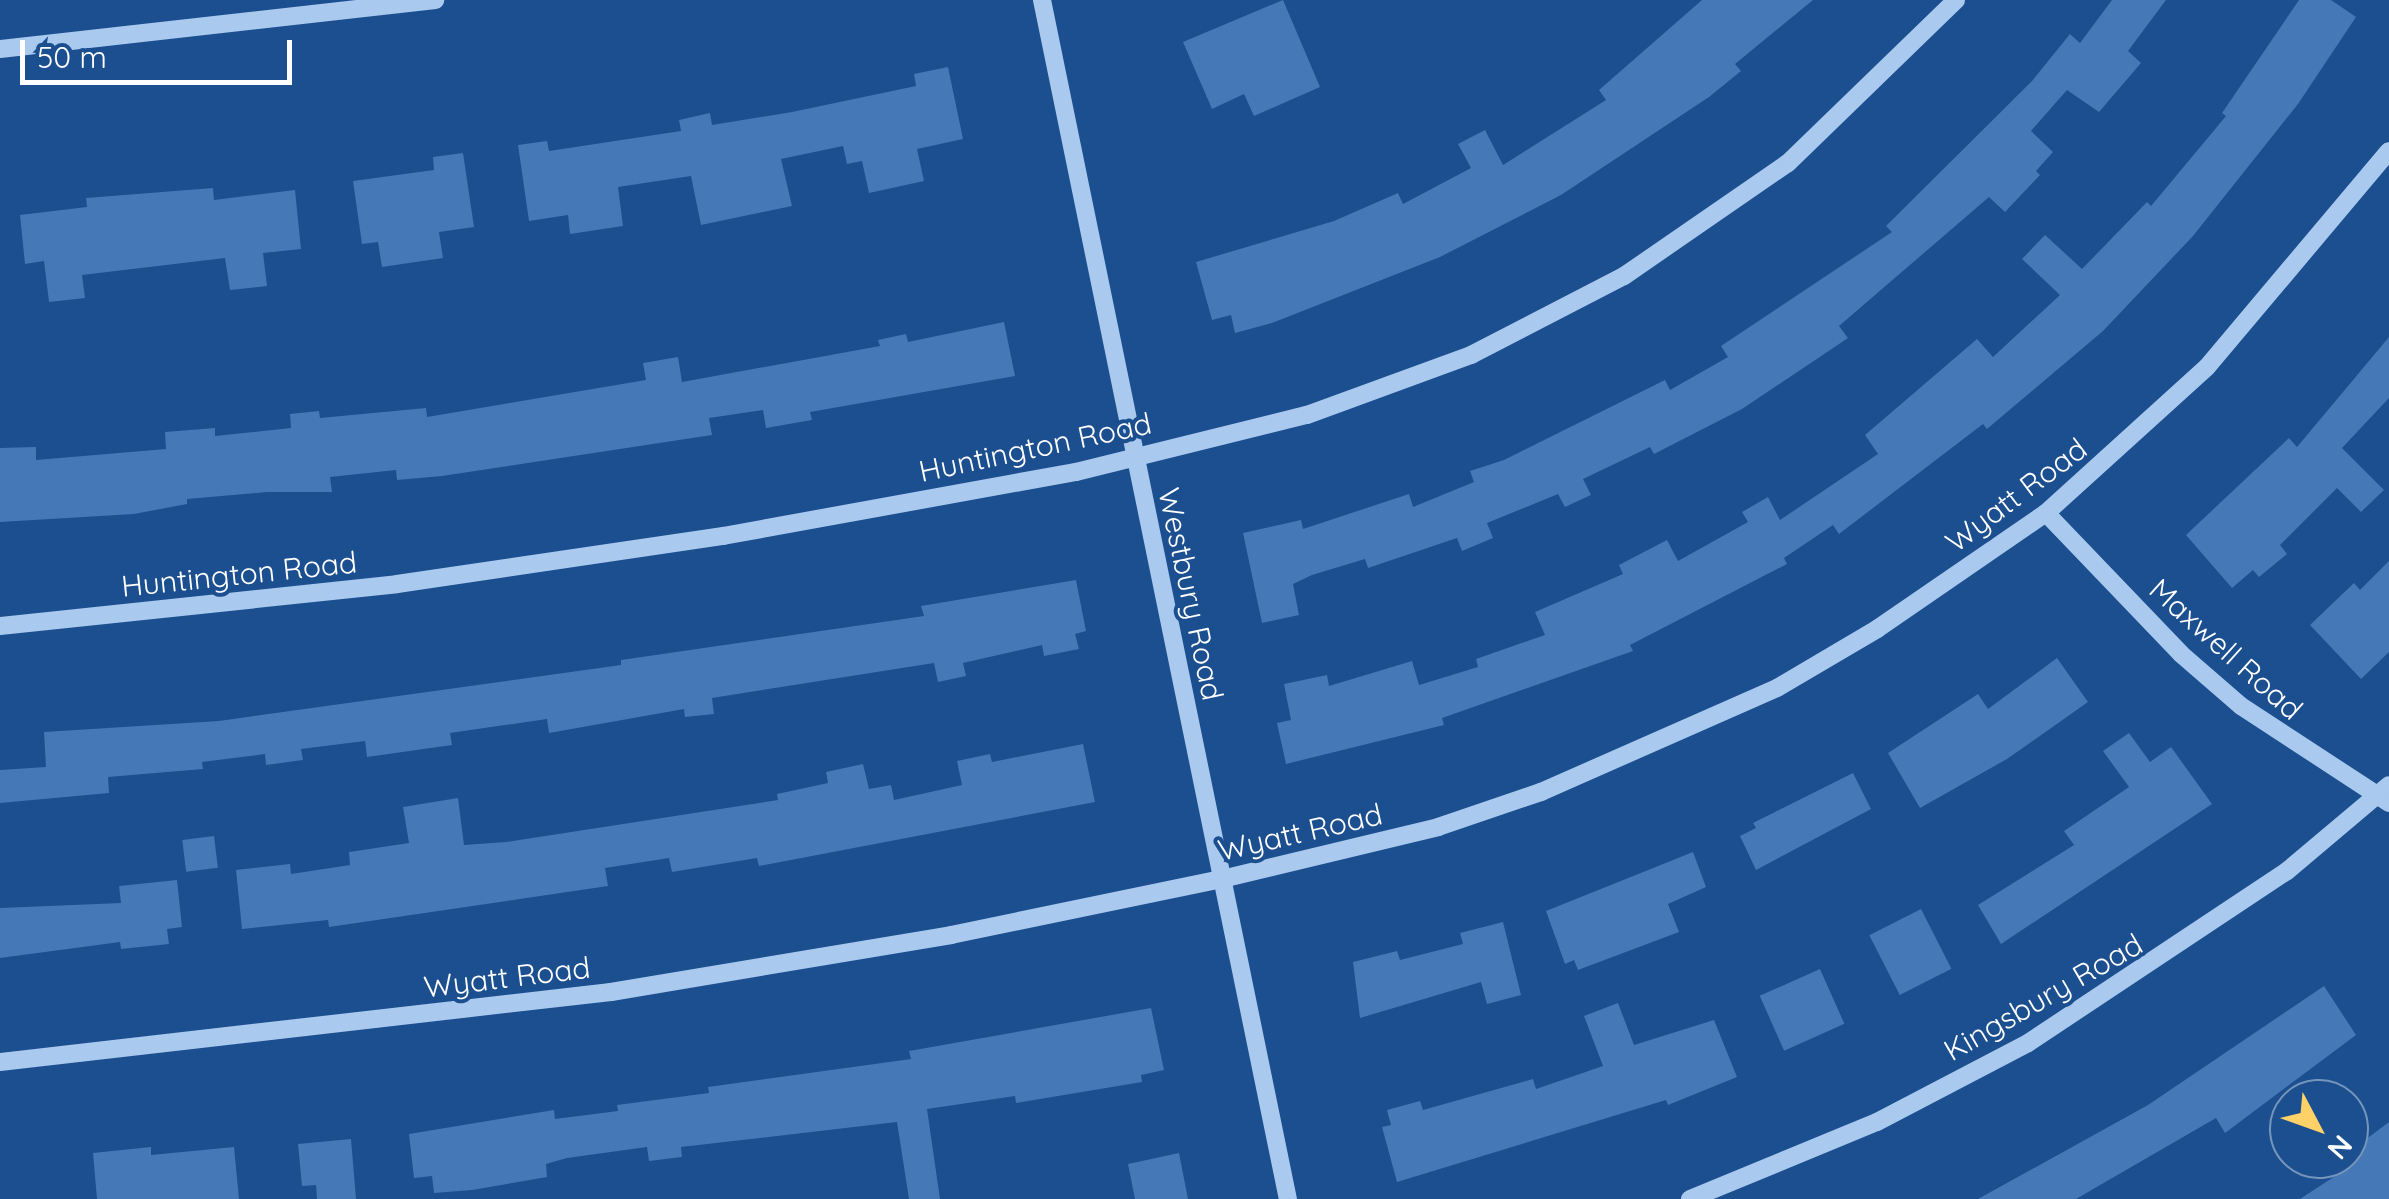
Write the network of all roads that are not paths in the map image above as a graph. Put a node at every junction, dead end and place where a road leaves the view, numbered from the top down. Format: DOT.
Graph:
graph roads {
  1 [pos="435,0"];
  2 [pos="1042,0"];
  3 [pos="1956,0"];
  4 [pos="0,48"];
  5 [pos="2389,151"];
  6 [pos="1134,456"];
  7 [pos="2046,513"];
  8 [pos="0,626"];
  9 [pos="2385,794"];
  10 [pos="1222,879"];
  11 [pos="0,1062"];
  12 [pos="1288,1199"];
  13 [pos="1690,1199"];
  1 -- 4 [label="street"];
  2 -- 6 [label="street, Westbury Road"];
  3 -- 6 [label="street, Huntington Road"];
  5 -- 7 [label="street, Wyatt Road"];
  6 -- 8 [label="street, Huntington Road"];
  6 -- 10 [label="street, Westbury Road"];
  7 -- 9 [label="street, Maxwell Road"];
  7 -- 10 [label="street, Wyatt Road"];
  9 -- 13 [label="street, Kingsbury Road"];
  10 -- 11 [label="street, Wyatt Road"];
  10 -- 12 [label="street, Westbury Road"];
}
